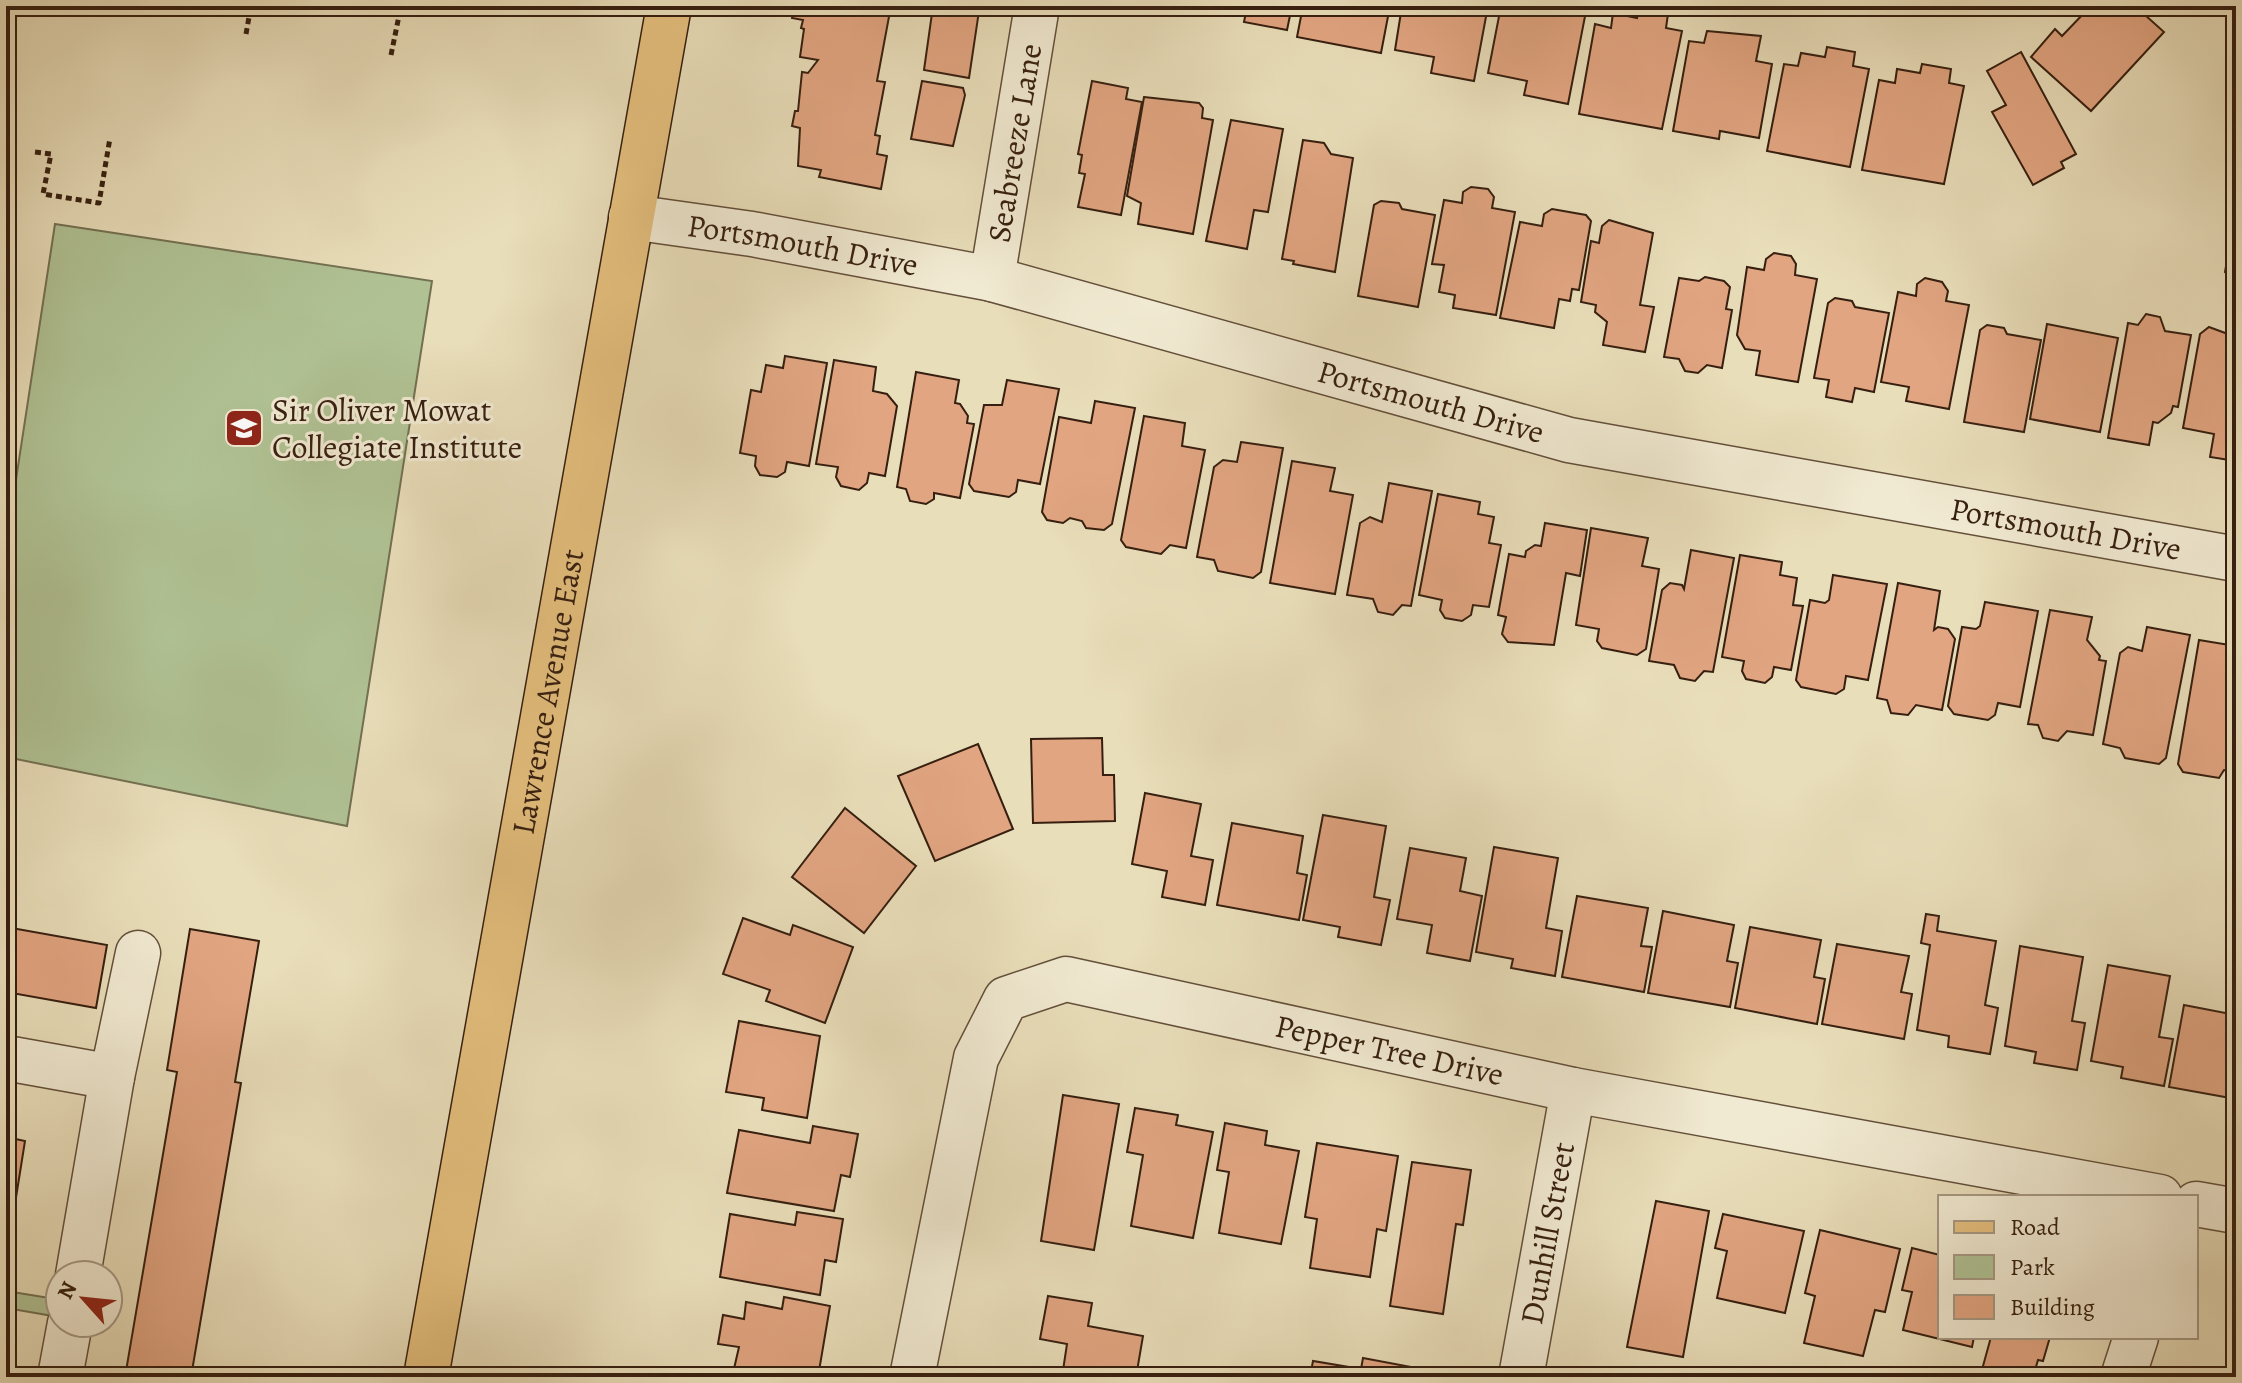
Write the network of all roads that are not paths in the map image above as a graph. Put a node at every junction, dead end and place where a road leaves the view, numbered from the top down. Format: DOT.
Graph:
graph roads {
  1 [pos="669,6"];
  2 [pos="1037,6"];
  3 [pos="631,217"];
  4 [pos="992,279"];
  5 [pos="2236,559"];
  6 [pos="138,953"];
  7 [pos="6,1058"];
  8 [pos="112,1077"];
  9 [pos="1573,1090"];
  10 [pos="2149,1195"];
  11 [pos="2198,1204"];
  12 [pos="2236,1211"];
  13 [pos="81,1259"];
  14 [pos="67,1339"];
  15 [pos="2135,1339"];
  16 [pos="60,1377"];
  17 [pos="426,1377"];
  18 [pos="912,1377"];
  19 [pos="1521,1377"];
  20 [pos="2123,1377"];
  1 -- 3 [label="main road, Lawrence Avenue East"];
  2 -- 4 [label="street, Seabreeze Lane"];
  3 -- 4 [label="street, Portsmouth Drive"];
  3 -- 17 [label="main road, Lawrence Avenue East"];
  4 -- 5 [label="street, Portsmouth Drive"];
  6 -- 8 [label="street"];
  7 -- 8 [label="street"];
  8 -- 13 [label="street"];
  9 -- 10 [label="street, Pepper Tree Drive"];
  9 -- 18 [label="street, Pepper Tree Drive"];
  9 -- 19 [label="street, Dunhill Street"];
  11 -- 12 [label="street"];
  14 -- 16 [label="street"];
  15 -- 20 [label="street"];
}
